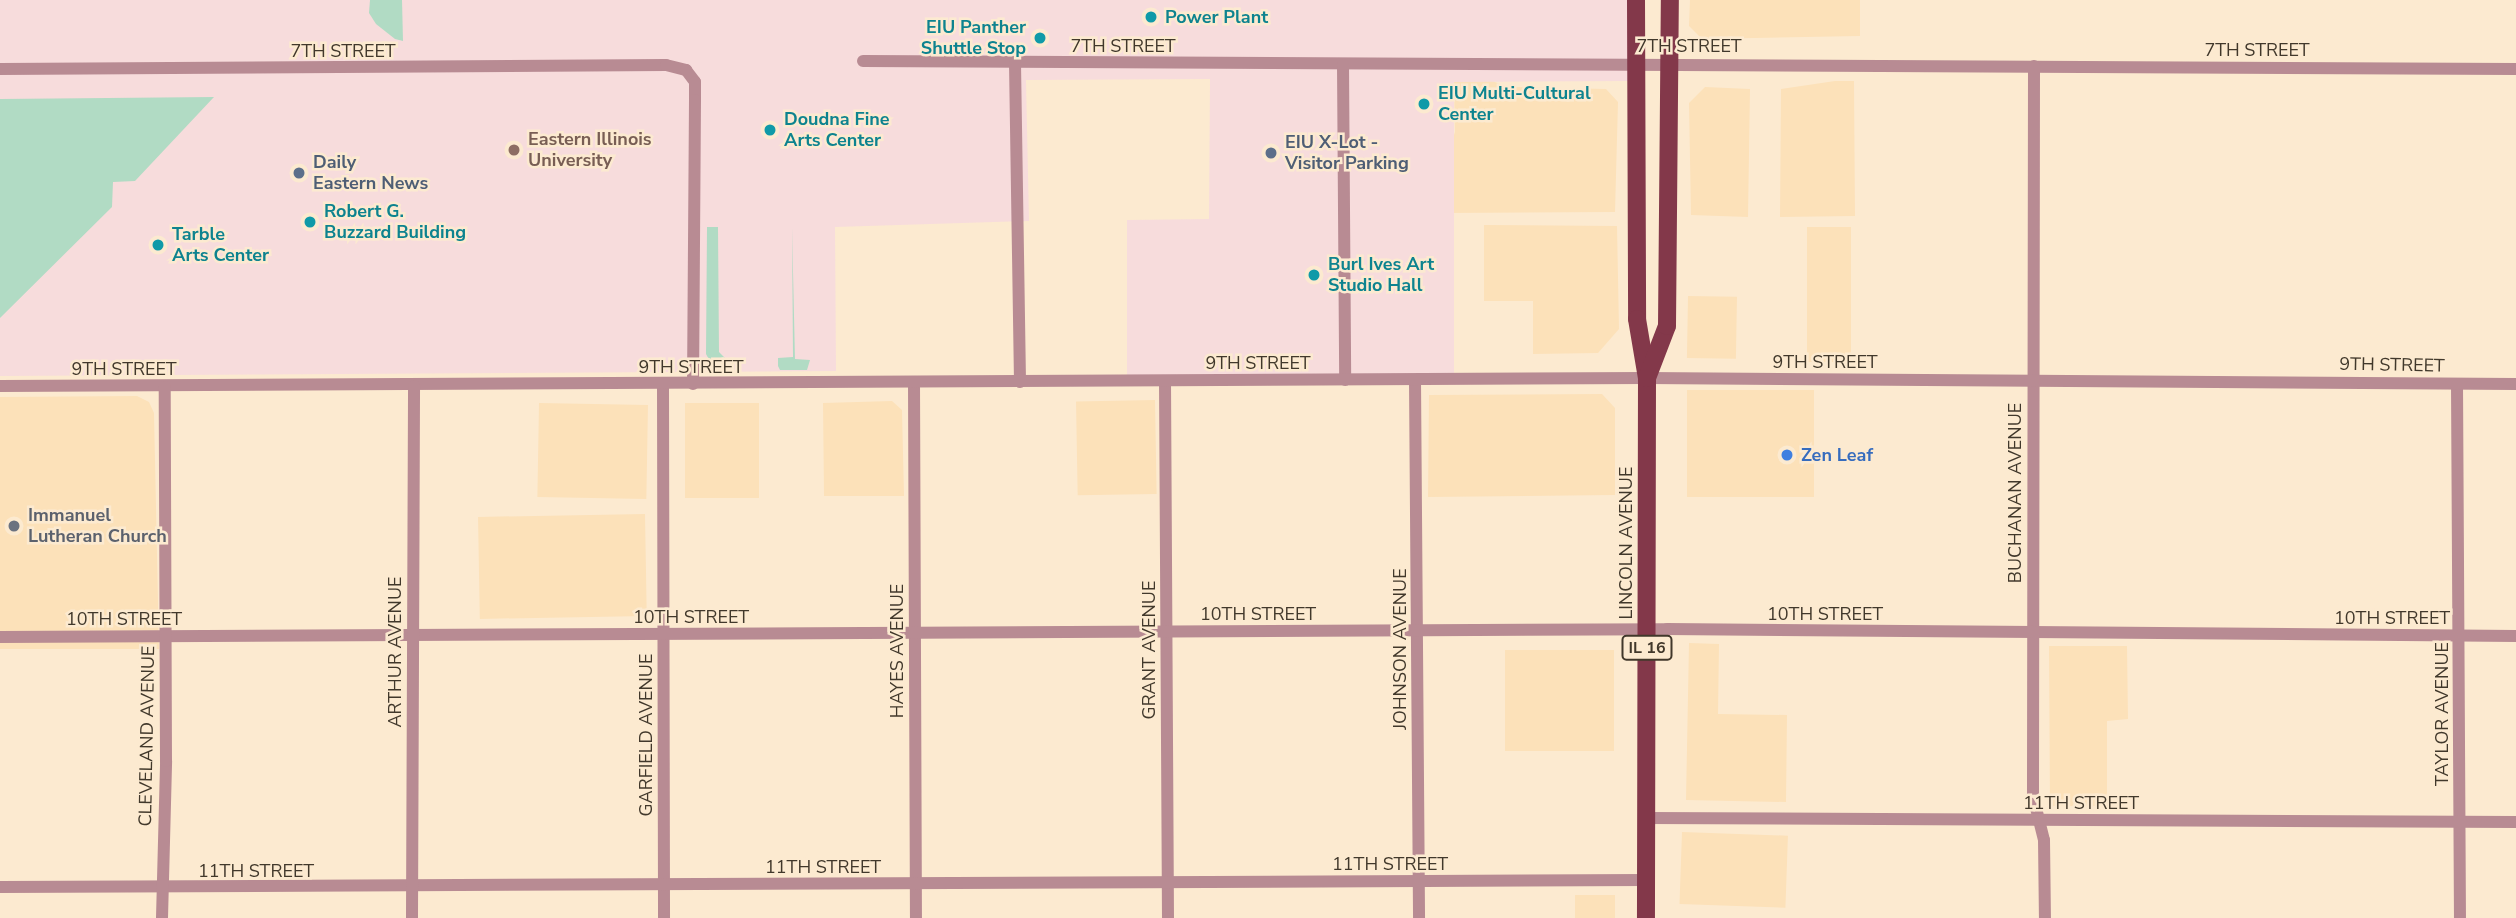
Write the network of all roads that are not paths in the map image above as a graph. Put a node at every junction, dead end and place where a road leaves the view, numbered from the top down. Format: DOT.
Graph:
graph roads {
  1 [pos="1636,0"];
  2 [pos="1670,0"];
  3 [pos="863,61"];
  4 [pos="1015,63"];
  5 [pos="1670,63"];
  6 [pos="1636,64"];
  7 [pos="1343,65"];
  8 [pos="2034,66"];
  9 [pos="0,69"];
  10 [pos="2516,69"];
  11 [pos="1647,378"];
  12 [pos="2033,379"];
  13 [pos="1345,380"];
  14 [pos="1415,380"];
  15 [pos="1165,381"];
  16 [pos="1020,382"];
  17 [pos="914,383"];
  18 [pos="663,384"];
  19 [pos="693,384"];
  20 [pos="2457,384"];
  21 [pos="2516,384"];
  22 [pos="0,386"];
  23 [pos="414,386"];
  24 [pos="165,387"];
  25 [pos="1647,629"];
  26 [pos="1417,631"];
  27 [pos="1166,632"];
  28 [pos="915,633"];
  29 [pos="2033,633"];
  30 [pos="664,635"];
  31 [pos="412,636"];
  32 [pos="2459,636"];
  33 [pos="2516,636"];
  34 [pos="0,637"];
  35 [pos="165,637"];
  36 [pos="1646,818"];
  37 [pos="2041,820"];
  38 [pos="2460,822"];
  39 [pos="2516,822"];
  40 [pos="1646,880"];
  41 [pos="1419,881"];
  42 [pos="1167,883"];
  43 [pos="916,884"];
  44 [pos="664,886"];
  45 [pos="0,887"];
  46 [pos="412,887"];
  47 [pos="161,889"];
  48 [pos="162,918"];
  49 [pos="412,918"];
  50 [pos="664,918"];
  51 [pos="916,918"];
  52 [pos="1168,918"];
  53 [pos="1419,918"];
  54 [pos="1646,918"];
  55 [pos="2045,918"];
  56 [pos="2460,918"];
  1 -- 6 [label="main road, LINCOLN AVENUE / IL 16"];
  2 -- 5 [label="main road, LINCOLN AVENUE / IL 16"];
  3 -- 4 [label="street, 7TH STREET"];
  4 -- 7 [label="street, 7TH STREET"];
  4 -- 16 [label="street"];
  5 -- 6 [label="street, 7TH STREET"];
  5 -- 8 [label="street, 7TH STREET"];
  5 -- 11 [label="main road, LINCOLN AVENUE / IL 16"];
  6 -- 7 [label="street, 7TH STREET"];
  6 -- 11 [label="main road, LINCOLN AVENUE / IL 16"];
  7 -- 13 [label="street"];
  8 -- 10 [label="street, 7TH STREET"];
  8 -- 12 [label="street, BUCHANAN AVENUE"];
  9 -- 19 [label="street, 7TH STREET"];
  11 -- 12 [label="street, 9TH STREET"];
  11 -- 14 [label="street, 9TH STREET"];
  11 -- 25 [label="main road, LINCOLN AVENUE / IL 16"];
  12 -- 20 [label="street, 9TH STREET"];
  12 -- 29 [label="street, BUCHANAN AVENUE"];
  13 -- 14 [label="street, 9TH STREET"];
  13 -- 15 [label="street, 9TH STREET"];
  14 -- 26 [label="street, JOHNSON AVENUE"];
  15 -- 16 [label="street, 9TH STREET"];
  15 -- 27 [label="street, GRANT AVENUE"];
  16 -- 17 [label="street, 9TH STREET"];
  17 -- 19 [label="street, 9TH STREET"];
  17 -- 28 [label="street, HAYES AVENUE"];
  18 -- 19 [label="street, 9TH STREET"];
  18 -- 23 [label="street, 9TH STREET"];
  18 -- 30 [label="street, GARFIELD AVENUE"];
  20 -- 21 [label="street, 9TH STREET"];
  20 -- 32 [label="street, TAYLOR AVENUE"];
  22 -- 24 [label="street, 9TH STREET"];
  23 -- 24 [label="street, 9TH STREET"];
  23 -- 31 [label="street, ARTHUR AVENUE"];
  24 -- 35 [label="street, CLEVELAND AVENUE"];
  25 -- 26 [label="street, 10TH STREET"];
  25 -- 29 [label="street, 10TH STREET"];
  25 -- 36 [label="main road, LINCOLN AVENUE / IL 16"];
  26 -- 27 [label="street, 10TH STREET"];
  26 -- 41 [label="street, JOHNSON AVENUE"];
  27 -- 28 [label="street, 10TH STREET"];
  27 -- 42 [label="street, GRANT AVENUE"];
  28 -- 30 [label="street, 10TH STREET"];
  28 -- 43 [label="street, HAYES AVENUE"];
  29 -- 32 [label="street, 10TH STREET"];
  29 -- 37 [label="street, BUCHANAN AVENUE"];
  30 -- 31 [label="street, 10TH STREET"];
  30 -- 44 [label="street, GARFIELD AVENUE"];
  31 -- 35 [label="street, 10TH STREET"];
  31 -- 46 [label="street, ARTHUR AVENUE"];
  32 -- 33 [label="street, 10TH STREET"];
  32 -- 38 [label="street, TAYLOR AVENUE"];
  34 -- 35 [label="street, 10TH STREET"];
  35 -- 47 [label="street, CLEVELAND AVENUE"];
  36 -- 37 [label="street, 11TH STREET"];
  36 -- 40 [label="main road, LINCOLN AVENUE / IL 16"];
  37 -- 38 [label="street, 11TH STREET"];
  37 -- 55 [label="street, BUCHANAN AVENUE"];
  38 -- 39 [label="street, 11TH STREET"];
  38 -- 56 [label="street, TAYLOR AVENUE"];
  40 -- 41 [label="street, 11TH STREET"];
  40 -- 54 [label="main road, LINCOLN AVENUE / IL 16"];
  41 -- 42 [label="street, 11TH STREET"];
  41 -- 53 [label="street, JOHNSON AVENUE"];
  42 -- 43 [label="street, 11TH STREET"];
  42 -- 52 [label="street, GRANT AVENUE"];
  43 -- 44 [label="street, 11TH STREET"];
  43 -- 51 [label="street, HAYES AVENUE"];
  44 -- 46 [label="street, 11TH STREET"];
  44 -- 50 [label="street, GARFIELD AVENUE"];
  45 -- 47 [label="street, 11TH STREET"];
  46 -- 47 [label="street, 11TH STREET"];
  46 -- 49 [label="street, ARTHUR AVENUE"];
  47 -- 48 [label="street, CLEVELAND AVENUE"];
}
